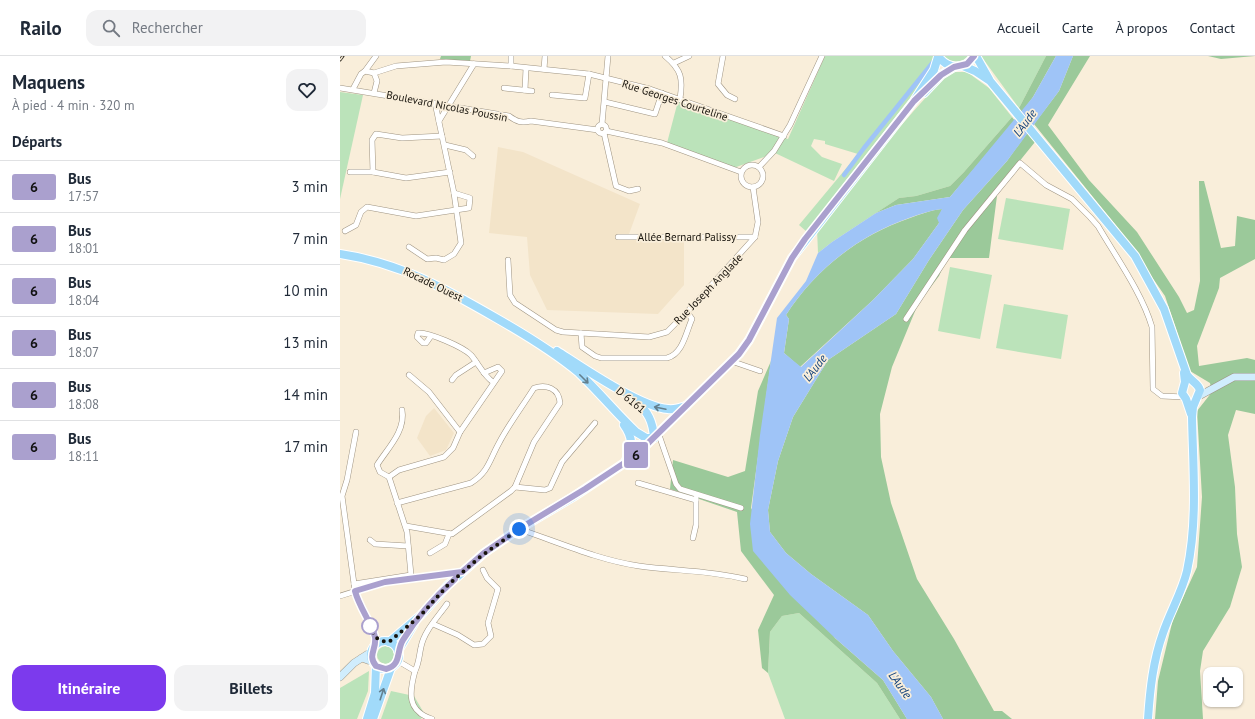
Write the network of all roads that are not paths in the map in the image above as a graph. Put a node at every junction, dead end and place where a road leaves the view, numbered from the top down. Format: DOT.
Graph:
graph roads {
  1 [pos="376,56"];
  2 [pos="511,56"];
  3 [pos="545,56"];
  4 [pos="608,56"];
  5 [pos="666,56"];
  6 [pos="690,56"];
  7 [pos="723,56"];
  8 [pos="822,56"];
  9 [pos="938,56"];
  10 [pos="975,56"];
  11 [pos="674,63"];
  12 [pos="474,64"];
  13 [pos="511,66"];
  14 [pos="959,66"];
  15 [pos="526,68"];
  16 [pos="544,69"];
  17 [pos="365,71"];
  18 [pos="374,74"];
  19 [pos="588,74"];
  20 [pos="607,78"];
  21 [pos="990,81"];
  22 [pos="341,88"];
  23 [pos="504,88"];
  24 [pos="353,90"];
  25 [pos="524,90"];
  26 [pos="532,91"];
  27 [pos="374,93"];
  28 [pos="662,93"];
  29 [pos="552,95"];
  30 [pos="680,99"];
  31 [pos="735,99"];
  32 [pos="914,101"];
  33 [pos="605,102"];
  34 [pos="435,103"];
  35 [pos="448,105"];
  36 [pos="439,121"];
  37 [pos="602,124"];
  38 [pos="598,130"];
  39 [pos="605,132"];
  40 [pos="442,136"];
  41 [pos="784,136"];
  42 [pos="445,145"];
  43 [pos="473,156"];
  44 [pos="759,167"];
  45 [pos="350,172"];
  46 [pos="373,172"];
  47 [pos="450,172"];
  48 [pos="741,172"];
  49 [pos="754,187"];
  50 [pos="638,189"];
  51 [pos="454,193"];
  52 [pos="457,210"];
  53 [pos="345,230"];
  54 [pos="618,237"];
  55 [pos="755,237"];
  56 [pos="409,247"];
  57 [pos="340,254"];
  58 [pos="508,260"];
  59 [pos="687,312"];
  60 [pos="906,319"];
  61 [pos="519,331"];
  62 [pos="581,333"];
  63 [pos="431,336"];
  64 [pos="731,361"];
  65 [pos="476,362"];
  66 [pos="760,371"];
  67 [pos="484,373"];
  68 [pos="409,375"];
  69 [pos="1255,377"];
  70 [pos="452,380"];
  71 [pos="493,382"];
  72 [pos="613,385"];
  73 [pos="1186,390"];
  74 [pos="1198,394"];
  75 [pos="697,396"];
  76 [pos="635,398"];
  77 [pos="686,405"];
  78 [pos="402,410"];
  79 [pos="618,416"];
  80 [pos="1192,417"];
  81 [pos="595,423"];
  82 [pos="356,432"];
  83 [pos="460,432"];
  84 [pos="658,438"];
  85 [pos="621,466"];
  86 [pos="389,477"];
  87 [pos="638,483"];
  88 [pos="515,487"];
  89 [pos="696,498"];
  90 [pos="397,503"];
  91 [pos="741,508"];
  92 [pos="406,526"];
  93 [pos="519,529"];
  94 [pos="449,534"];
  95 [pos="693,538"];
  96 [pos="370,540"];
  97 [pos="408,546"];
  98 [pos="430,553"];
  99 [pos="483,570"];
  100 [pos="462,572"];
  101 [pos="412,577"];
  102 [pos="745,579"];
  103 [pos="354,584"];
  104 [pos="355,591"];
  105 [pos="340,596"];
  106 [pos="446,604"];
  107 [pos="421,615"];
  108 [pos="433,624"];
  109 [pos="375,637"];
  110 [pos="386,642"];
  111 [pos="373,649"];
  112 [pos="398,651"];
  113 [pos="362,658"];
  114 [pos="398,661"];
  115 [pos="375,664"];
  116 [pos="391,668"];
  117 [pos="415,671"];
  118 [pos="340,677"];
  119 [pos="367,719"];
  120 [pos="373,719"];
  121 [pos="432,719"];
  122 [pos="1148,719"];
  1 -- 17 [label="street"];
  2 -- 13 [label="street"];
  3 -- 16 [label="street"];
  4 -- 20 [label="street"];
  5 -- 11 [label="street"];
  6 -- 11 [label="street"];
  7 -- 31 [label="street"];
  8 -- 41 [label="street"];
  9 -- 14 [label="main road"];
  9 -- 32 [label="main road, D 6161"];
  10 -- 14 [label="main road"];
  10 -- 21 [label="main road"];
  11 -- 30 [label="street"];
  12 -- 13 [label="street, Rue Georges Courteline"];
  12 -- 18 [label="street, Rue Georges Courteline"];
  12 -- 35 [label="street"];
  13 -- 15 [label="street, Rue Georges Courteline"];
  14 -- 21 [label="main road"];
  14 -- 32 [label="main road, D 6161"];
  15 -- 16 [label="street, Rue Georges Courteline"];
  15 -- 25 [label="street"];
  16 -- 19 [label="street, Rue Georges Courteline"];
  17 -- 18 [label="street"];
  17 -- 24 [label="street"];
  18 -- 27 [label="street"];
  19 -- 20 [label="street, Rue Georges Courteline"];
  19 -- 29 [label="street"];
  20 -- 28 [label="street, Rue Georges Courteline"];
  20 -- 33 [label="street"];
  21 -- 73 [label="main road"];
  22 -- 24 [label="street, Boulevard Nicolas Poussin"];
  23 -- 25 [label="street"];
  24 -- 27 [label="street, Boulevard Nicolas Poussin"];
  25 -- 26 [label="street"];
  27 -- 34 [label="street, Boulevard Nicolas Poussin"];
  28 -- 30 [label="street, Rue Georges Courteline"];
  28 -- 33 [label="street"];
  30 -- 41 [label="street, Rue Georges Courteline"];
  32 -- 64 [label="main road, D 6161"];
  33 -- 37 [label="street"];
  34 -- 35 [label="street, Boulevard Nicolas Poussin"];
  34 -- 36 [label="street"];
  35 -- 36 [label="street"];
  35 -- 38 [label="street, Boulevard Nicolas Poussin"];
  36 -- 40 [label="street"];
  37 -- 38 [label="street"];
  37 -- 39 [label="street"];
  38 -- 39 [label="street"];
  39 -- 48 [label="street"];
  39 -- 50 [label="street"];
  40 -- 42 [label="street"];
  40 -- 46 [label="street"];
  41 -- 44 [label="street"];
  42 -- 43 [label="street"];
  42 -- 47 [label="street"];
  44 -- 48 [label="street"];
  44 -- 49 [label="street"];
  45 -- 46 [label="street"];
  46 -- 47 [label="street"];
  47 -- 51 [label="street"];
  48 -- 49 [label="street"];
  49 -- 55 [label="street"];
  51 -- 52 [label="street"];
  51 -- 52 [label="street"];
  52 -- 53 [label="street"];
  52 -- 56 [label="street"];
  54 -- 55 [label="street, Allée Bernard Palissy"];
  55 -- 59 [label="street, Rue Joseph Anglade"];
  57 -- 61 [label="main road, Rocade Ouest / D 6161"];
  58 -- 62 [label="street, Rue Joseph Anglade"];
  59 -- 62 [label="street, Rue Joseph Anglade"];
  59 -- 62 [label="street"];
  60 -- 73 [label="street"];
  61 -- 72 [label="main road, Rocade Ouest"];
  61 -- 79 [label="main road, Rocade Ouest / D 6161, one-way"];
  63 -- 65 [label="street"];
  64 -- 66 [label="street"];
  64 -- 75 [label="main road, D 6161"];
  65 -- 67 [label="street"];
  65 -- 70 [label="street"];
  67 -- 71 [label="street"];
  67 -- 71 [label="street"];
  68 -- 83 [label="street"];
  69 -- 74 [label="street"];
  71 -- 83 [label="street"];
  72 -- 76 [label="main road, Rocade Ouest / D 6161"];
  72 -- 84 [label="main road, D 6161 / D 6161"];
  73 -- 74 [label="main road"];
  73 -- 74 [label="main road"];
  73 -- 80 [label="main road"];
  74 -- 80 [label="main road"];
  75 -- 77 [label="main road, D 6161"];
  75 -- 84 [label="main road, D 6161"];
  77 -- 76 [label="main road, D 6161 / D 6161, one-way"];
  77 -- 84 [label="main road, D 6161"];
  78 -- 86 [label="street"];
  79 -- 84 [label="main road, Rocade Ouest / D 6161"];
  79 -- 85 [label="main road, Rocade Ouest / D 6161"];
  80 -- 122 [label="main road"];
  81 -- 88 [label="street"];
  82 -- 103 [label="street"];
  83 -- 86 [label="street"];
  84 -- 85 [label="main road"];
  84 -- 89 [label="street"];
  85 -- 93 [label="main road"];
  86 -- 90 [label="street"];
  87 -- 89 [label="street"];
  88 -- 90 [label="street"];
  88 -- 94 [label="street"];
  89 -- 91 [label="street"];
  89 -- 95 [label="street"];
  90 -- 92 [label="street"];
  92 -- 94 [label="street"];
  92 -- 97 [label="street"];
  93 -- 100 [label="main road"];
  93 -- 102 [label="street"];
  94 -- 98 [label="street"];
  96 -- 97 [label="street"];
  97 -- 101 [label="street"];
  99 -- 108 [label="street"];
  100 -- 101 [label="street"];
  100 -- 107 [label="main road"];
  101 -- 103 [label="street"];
  101 -- 104 [label="street"];
  103 -- 104 [label="street"];
  104 -- 105 [label="street"];
  104 -- 109 [label="street"];
  106 -- 108 [label="street"];
  107 -- 110 [label="main road"];
  107 -- 112 [label="main road"];
  108 -- 117 [label="street"];
  109 -- 110 [label="street"];
  109 -- 111 [label="street"];
  110 -- 111 [label="main road"];
  110 -- 112 [label="main road"];
  111 -- 113 [label="street"];
  111 -- 115 [label="main road"];
  112 -- 114 [label="main road"];
  113 -- 115 [label="street"];
  113 -- 118 [label="street"];
  114 -- 116 [label="main road"];
  114 -- 117 [label="street"];
  115 -- 116 [label="main road"];
  115 -- 119 [label="main road"];
  120 -- 116 [label="main road, one-way"];
  117 -- 121 [label="street"];
}
